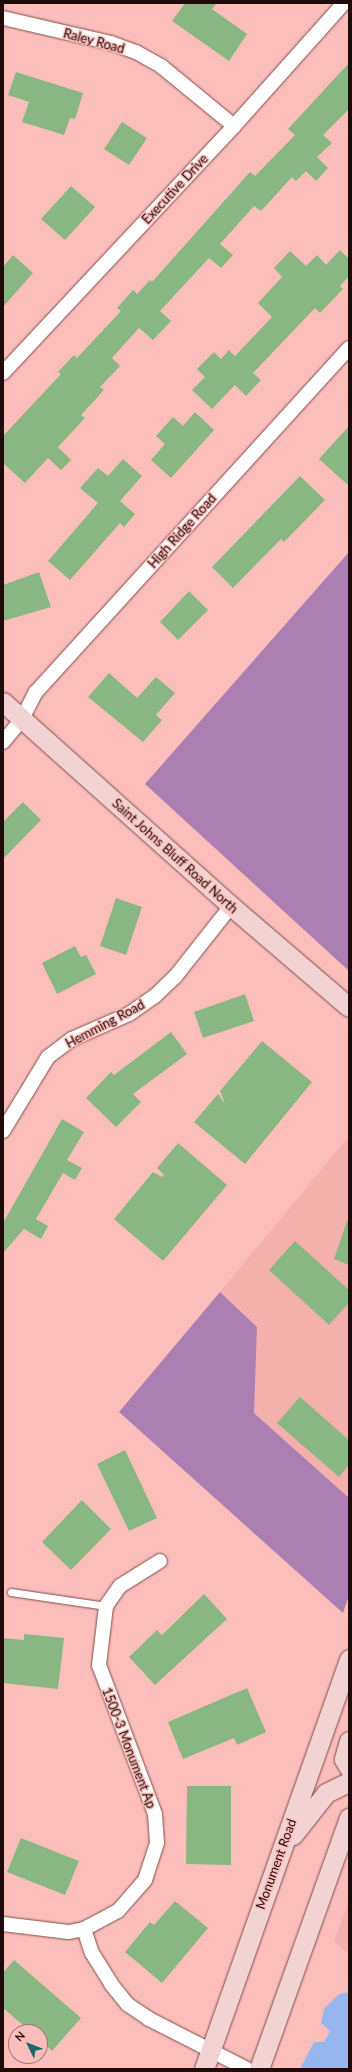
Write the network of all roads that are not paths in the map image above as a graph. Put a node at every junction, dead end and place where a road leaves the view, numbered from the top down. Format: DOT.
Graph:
graph roads {
  1 [pos="344,3"];
  2 [pos="3,18"];
  3 [pos="234,126"];
  4 [pos="349,348"];
  5 [pos="5,367"];
  6 [pos="3,702"];
  7 [pos="22,719"];
  8 [pos="3,742"];
  9 [pos="231,906"];
  10 [pos="349,1007"];
  11 [pos="3,1131"];
  12 [pos="160,1560"];
  13 [pos="11,1592"];
  14 [pos="106,1606"];
  15 [pos="349,1659"];
  16 [pos="349,1741"];
  17 [pos="349,1768"];
  18 [pos="349,1782"];
  19 [pos="349,1818"];
  20 [pos="280,1854"];
  21 [pos="3,1924"];
  22 [pos="84,1929"];
  23 [pos="211,2050"];
  24 [pos="204,2069"];
  25 [pos="247,2069"];
  26 [pos="259,2069"];
  1 -- 3 [label="street, Executive Drive"];
  2 -- 3 [label="street, Raley Road"];
  3 -- 5 [label="street, Executive Drive"];
  4 -- 7 [label="street, High Ridge Road"];
  6 -- 7 [label="main road, Saint Johns Bluff Road North"];
  7 -- 8 [label="street, High Ridge Road"];
  7 -- 9 [label="main road, Saint Johns Bluff Road North"];
  9 -- 10 [label="main road, Saint Johns Bluff Road North"];
  9 -- 11 [label="street, Hemming Road"];
  12 -- 14 [label="street, 1500-3 Monument Ap"];
  13 -- 14 [label="lane"];
  14 -- 22 [label="street, 1500-3 Monument Ap"];
  15 -- 20 [label="main road, Monument Road"];
  16 -- 17 [label="main road"];
  18 -- 20 [label="main road"];
  19 -- 26 [label="main road"];
  20 -- 23 [label="main road, Monument Road"];
  21 -- 22 [label="street"];
  22 -- 23 [label="street"];
  23 -- 24 [label="main road, Monument Road"];
  23 -- 25 [label="street"];
}
